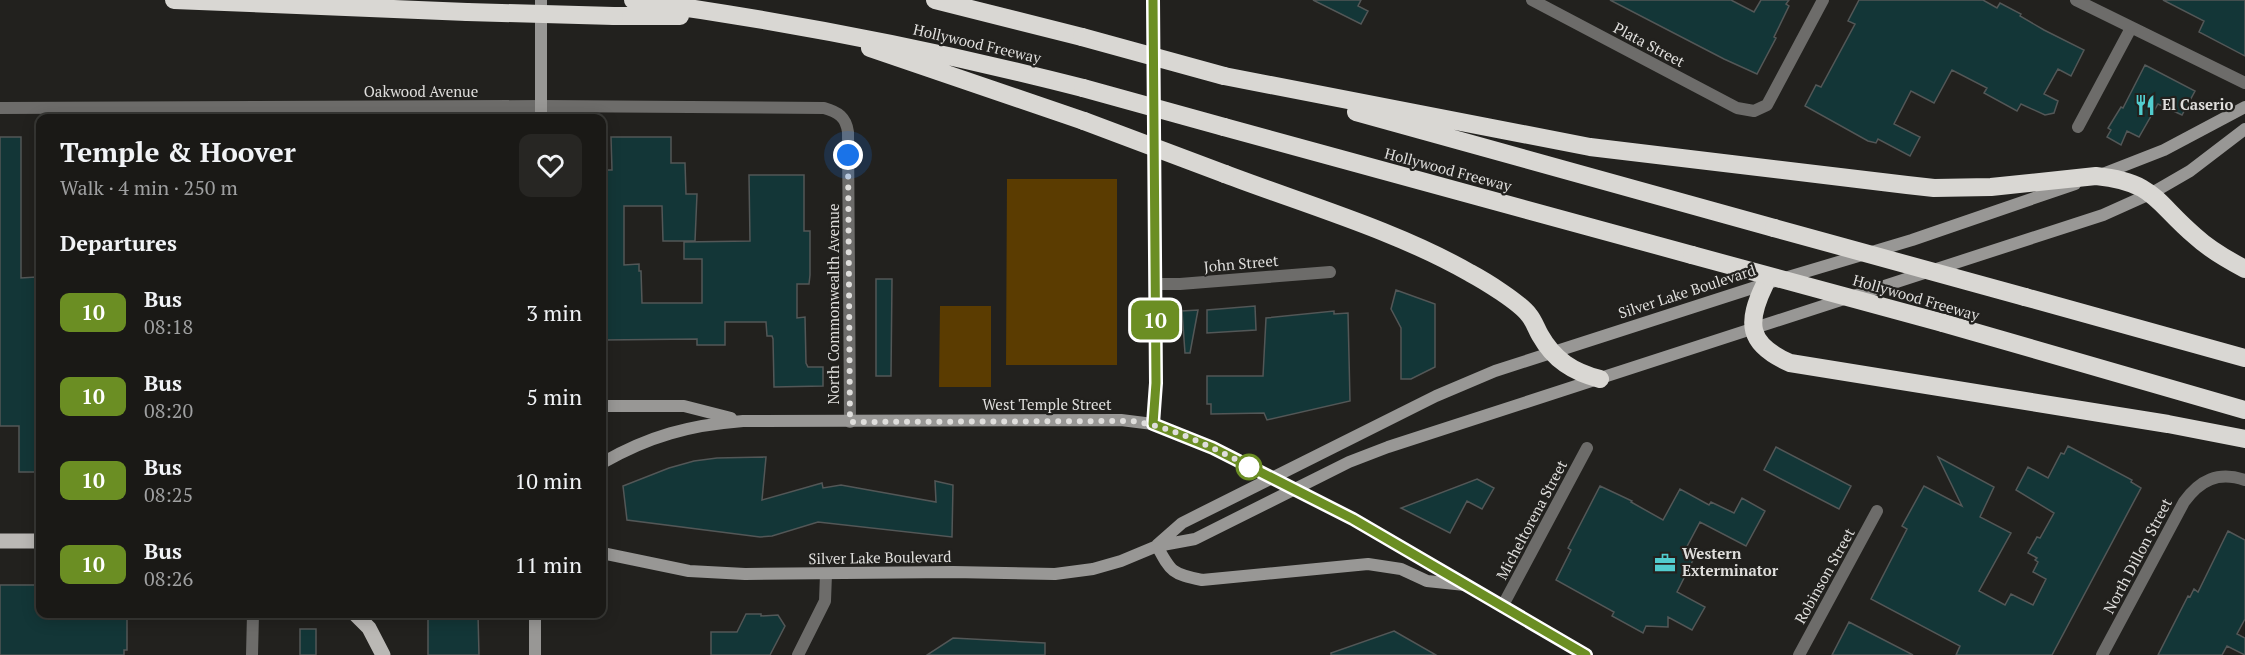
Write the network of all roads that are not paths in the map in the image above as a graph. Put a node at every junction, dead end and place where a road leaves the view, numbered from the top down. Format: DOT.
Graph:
graph roads {
  1 [pos="174,0"];
  2 [pos="541,0"];
  3 [pos="633,0"];
  4 [pos="935,0"];
  5 [pos="1153,0"];
  6 [pos="1532,0"];
  7 [pos="1823,0"];
  8 [pos="2076,0"];
  9 [pos="742,16"];
  10 [pos="800,25"];
  11 [pos="2131,28"];
  12 [pos="1224,76"];
  13 [pos="2245,84"];
  14 [pos="2245,107"];
  15 [pos="0,108"];
  16 [pos="542,112"];
  17 [pos="236,113"];
  18 [pos="842,116"];
  19 [pos="2078,127"];
  20 [pos="2245,129"];
  21 [pos="2096,176"];
  22 [pos="2152,193"];
  23 [pos="2245,269"];
  24 [pos="1330,272"];
  25 [pos="1155,284"];
  26 [pos="1765,284"];
  27 [pos="1754,328"];
  28 [pos="1551,352"];
  29 [pos="2245,358"];
  30 [pos="1600,379"];
  31 [pos="606,406"];
  32 [pos="2245,410"];
  33 [pos="743,421"];
  34 [pos="850,422"];
  35 [pos="1153,424"];
  36 [pos="2245,439"];
  37 [pos="1587,448"];
  38 [pos="606,461"];
  39 [pos="2245,480"];
  40 [pos="1877,512"];
  41 [pos="0,541"];
  42 [pos="36,541"];
  43 [pos="1157,546"];
  44 [pos="606,554"];
  45 [pos="826,574"];
  46 [pos="1465,585"];
  47 [pos="1502,607"];
  48 [pos="253,618"];
  49 [pos="535,618"];
  50 [pos="370,621"];
  51 [pos="252,655"];
  52 [pos="383,655"];
  53 [pos="535,655"];
  54 [pos="798,655"];
  55 [pos="1586,655"];
  56 [pos="1799,655"];
  57 [pos="2102,655"];
  1 -- 9 [label="highway, bridge"];
  2 -- 16 [label="main road"];
  3 -- 9 [label="highway, Hollywood Freeway"];
  4 -- 12 [label="highway, Hollywood Freeway, bridge"];
  5 -- 25 [label="main road"];
  6 -- 7 [label="street, Plata Street"];
  8 -- 11 [label="street"];
  9 -- 10 [label="highway, Hollywood Freeway"];
  10 -- 28 [label="highway, bridge"];
  10 -- 32 [label="highway, Hollywood Freeway, bridge"];
  11 -- 13 [label="street"];
  11 -- 19 [label="street"];
  12 -- 21 [label="highway"];
  12 -- 29 [label="highway, Hollywood Freeway, bridge"];
  14 -- 21 [label="main road, Silver Lake Boulevard"];
  15 -- 17 [label="street, Oakwood Avenue"];
  16 -- 17 [label="street, Oakwood Avenue"];
  16 -- 18 [label="street, Oakwood Avenue"];
  18 -- 34 [label="street, North Commonwealth Avenue"];
  20 -- 22 [label="main road, Silver Lake Boulevard"];
  21 -- 22 [label="highway"];
  21 -- 26 [label="main road, Silver Lake Boulevard"];
  22 -- 23 [label="highway"];
  22 -- 27 [label="main road, Silver Lake Boulevard"];
  24 -- 25 [label="street, John Street"];
  25 -- 35 [label="main road"];
  26 -- 27 [label="highway"];
  26 -- 28 [label="main road, Silver Lake Boulevard"];
  27 -- 30 [label="main road, Silver Lake Boulevard"];
  27 -- 36 [label="highway"];
  28 -- 30 [label="highway"];
  28 -- 43 [label="main road, Silver Lake Boulevard"];
  30 -- 43 [label="main road, Silver Lake Boulevard"];
  31 -- 33 [label="main road"];
  33 -- 34 [label="main road, West Temple Street"];
  33 -- 38 [label="main road, West Temple Street"];
  34 -- 35 [label="main road, West Temple Street"];
  35 -- 46 [label="main road, West Temple Street, bridge"];
  37 -- 47 [label="street, Micheltorena Street"];
  39 -- 57 [label="street, North Dillon Street"];
  40 -- 56 [label="street, Robinson Street"];
  41 -- 42 [label="main road"];
  43 -- 45 [label="main road, Silver Lake Boulevard"];
  43 -- 46 [label="main road"];
  44 -- 45 [label="main road, Silver Lake Boulevard"];
  45 -- 54 [label="street"];
  46 -- 47 [label="main road, West Temple Street"];
  47 -- 55 [label="main road, West Temple Street"];
  48 -- 51 [label="street"];
  49 -- 53 [label="main road"];
  50 -- 52 [label="main road"];
}
